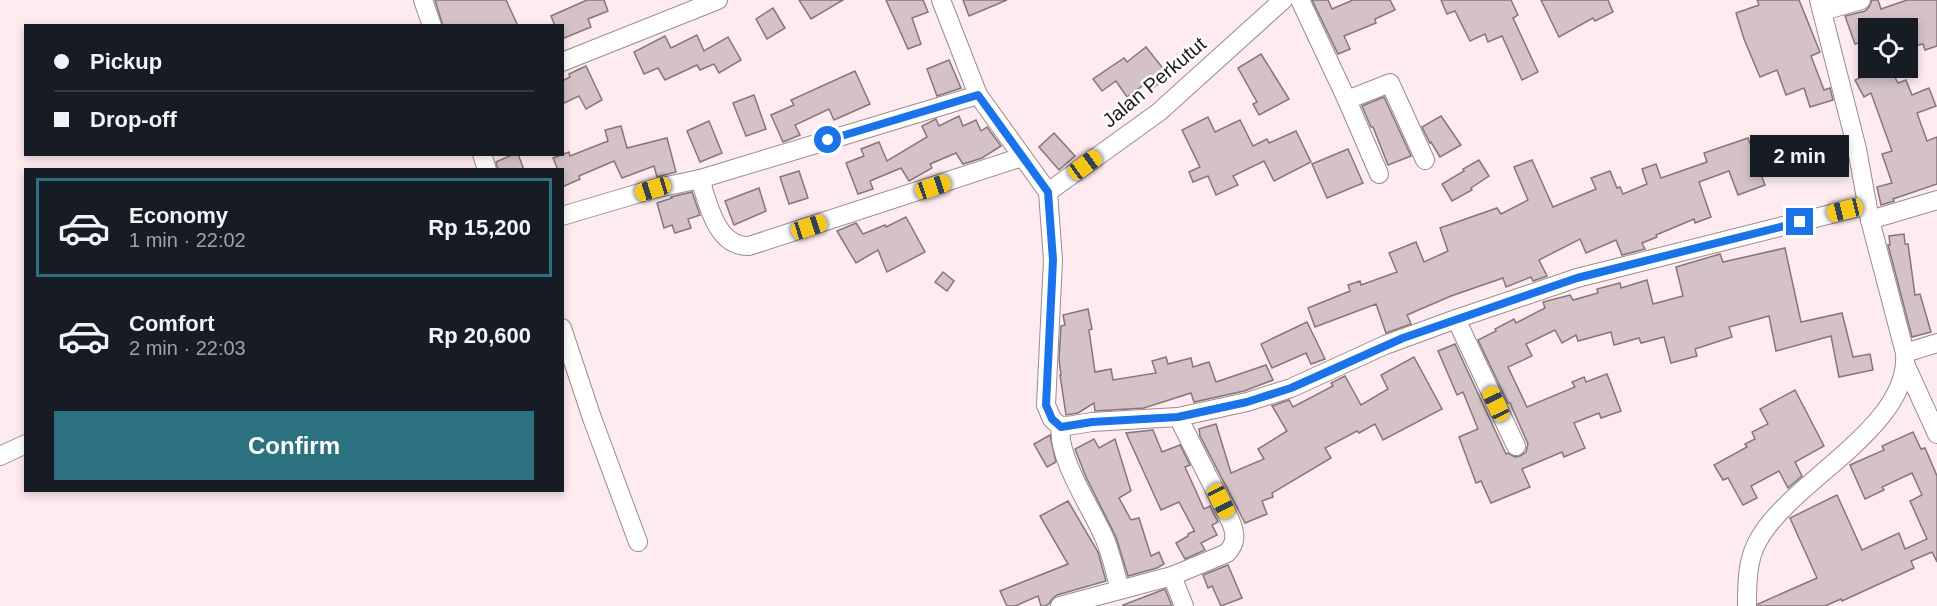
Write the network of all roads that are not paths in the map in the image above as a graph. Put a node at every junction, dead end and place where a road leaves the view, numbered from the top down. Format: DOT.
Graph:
graph roads {
  1 [pos="423,0"];
  2 [pos="718,0"];
  3 [pos="941,0"];
  4 [pos="1283,0"];
  5 [pos="1300,0"];
  6 [pos="1861,0"];
  7 [pos="1821,5"];
  8 [pos="431,24"];
  9 [pos="564,61"];
  10 [pos="978,95"];
  11 [pos="1347,100"];
  12 [pos="1023,157"];
  13 [pos="1425,160"];
  14 [pos="1379,174"];
  15 [pos="700,179"];
  16 [pos="1048,192"];
  17 [pos="1937,200"];
  18 [pos="1868,212"];
  19 [pos="564,215"];
  20 [pos="1456,319"];
  21 [pos="564,334"];
  22 [pos="1937,343"];
  23 [pos="1905,359"];
  24 [pos="1178,417"];
  25 [pos="1061,427"];
  26 [pos="1937,434"];
  27 [pos="24,445"];
  28 [pos="1516,446"];
  29 [pos="0,456"];
  30 [pos="638,542"];
  31 [pos="1172,576"];
  32 [pos="1120,590"];
  33 [pos="1060,606"];
  34 [pos="1184,606"];
  35 [pos="1747,606"];
  1 -- 8 [label="street"];
  2 -- 9 [label="street"];
  3 -- 10 [label="street"];
  4 -- 16 [label="street, Jalan Perkutut"];
  5 -- 11 [label="street"];
  6 -- 7 [label="street"];
  7 -- 18 [label="street"];
  10 -- 12 [label="street"];
  10 -- 15 [label="street"];
  11 -- 13 [label="street"];
  11 -- 14 [label="street"];
  12 -- 15 [label="street"];
  12 -- 16 [label="street"];
  15 -- 19 [label="street"];
  16 -- 25 [label="street"];
  17 -- 18 [label="street"];
  18 -- 20 [label="street"];
  18 -- 23 [label="street"];
  20 -- 24 [label="street"];
  20 -- 28 [label="street"];
  21 -- 30 [label="street"];
  22 -- 23 [label="street"];
  23 -- 26 [label="street"];
  23 -- 35 [label="street"];
  24 -- 25 [label="street"];
  24 -- 31 [label="street"];
  25 -- 32 [label="street"];
  27 -- 29 [label="street"];
  31 -- 32 [label="street"];
  31 -- 34 [label="street"];
  32 -- 33 [label="street"];
}
